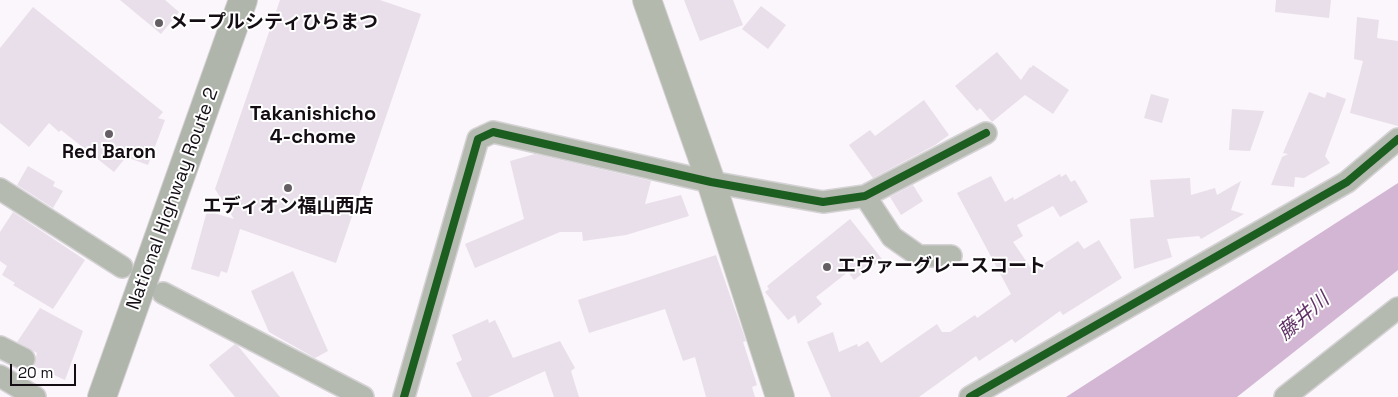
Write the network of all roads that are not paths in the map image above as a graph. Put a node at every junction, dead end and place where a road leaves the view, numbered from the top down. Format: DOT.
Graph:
graph roads {
  1 [pos="243,0"];
  2 [pos="647,0"];
  3 [pos="986,132"];
  4 [pos="1398,139"];
  5 [pos="711,182"];
  6 [pos="0,189"];
  7 [pos="865,196"];
  8 [pos="952,256"];
  9 [pos="122,267"];
  10 [pos="163,293"];
  11 [pos="1398,308"];
  12 [pos="0,347"];
  13 [pos="24,359"];
  14 [pos="0,376"];
  15 [pos="35,397"];
  16 [pos="102,397"];
  17 [pos="363,397"];
  18 [pos="404,397"];
  19 [pos="780,397"];
  20 [pos="970,397"];
  21 [pos="1286,397"];
  1 -- 16 [label="highway, National Highway Route 2"];
  2 -- 5 [label="street"];
  3 -- 7 [label="street"];
  4 -- 20 [label="street"];
  5 -- 7 [label="street"];
  5 -- 18 [label="street"];
  5 -- 19 [label="street"];
  6 -- 9 [label="street"];
  7 -- 8 [label="street"];
  10 -- 17 [label="street"];
  11 -- 21 [label="street"];
  12 -- 13 [label="street"];
  14 -- 15 [label="street"];
}
